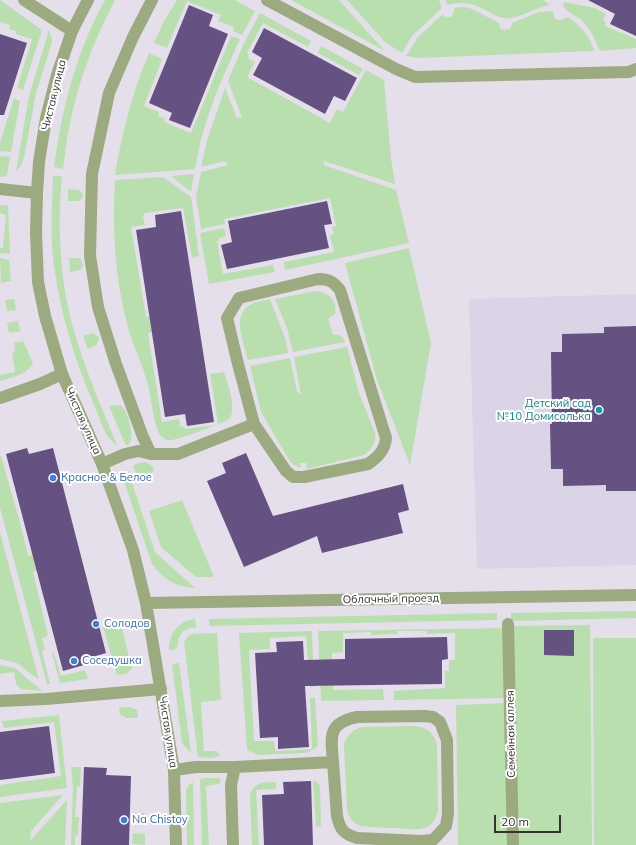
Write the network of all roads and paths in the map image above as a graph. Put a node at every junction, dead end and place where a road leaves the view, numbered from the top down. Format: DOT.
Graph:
graph roads {
  1 [pos="24,0"];
  2 [pos="88,0"];
  3 [pos="152,0"];
  4 [pos="267,0"];
  5 [pos="72,31"];
  6 [pos="636,69"];
  7 [pos="0,189"];
  8 [pos="37,194"];
  9 [pos="62,374"];
  10 [pos="0,398"];
  11 [pos="254,424"];
  12 [pos="151,454"];
  13 [pos="102,464"];
  14 [pos="636,595"];
  15 [pos="146,603"];
  16 [pos="508,624"];
  17 [pos="161,688"];
  18 [pos="0,702"];
  19 [pos="333,762"];
  20 [pos="235,767"];
  21 [pos="174,770"];
  22 [pos="176,845"];
  23 [pos="233,845"];
  24 [pos="513,845"];
  1 -- 5 [label="street"];
  2 -- 5 [label="street, Чистая улица"];
  3 -- 12 [label="street"];
  4 -- 6 [label="street"];
  5 -- 8 [label="street, Чистая улица"];
  7 -- 8 [label="street"];
  8 -- 9 [label="street, Чистая улица"];
  9 -- 10 [label="street"];
  9 -- 13 [label="street, Чистая улица"];
  11 -- 11 [label="street"];
  11 -- 12 [label="street"];
  12 -- 13 [label="street"];
  13 -- 15 [label="street, Чистая улица"];
  14 -- 15 [label="street, Облачный проезд"];
  15 -- 17 [label="street, Чистая улица"];
  16 -- 24 [label="street, Семейная аллея"];
  17 -- 18 [label="street"];
  17 -- 21 [label="street, Чистая улица"];
  19 -- 19 [label="street"];
  19 -- 20 [label="street"];
  20 -- 21 [label="street"];
  20 -- 23 [label="street"];
  21 -- 22 [label="street, Чистая улица"];
}
